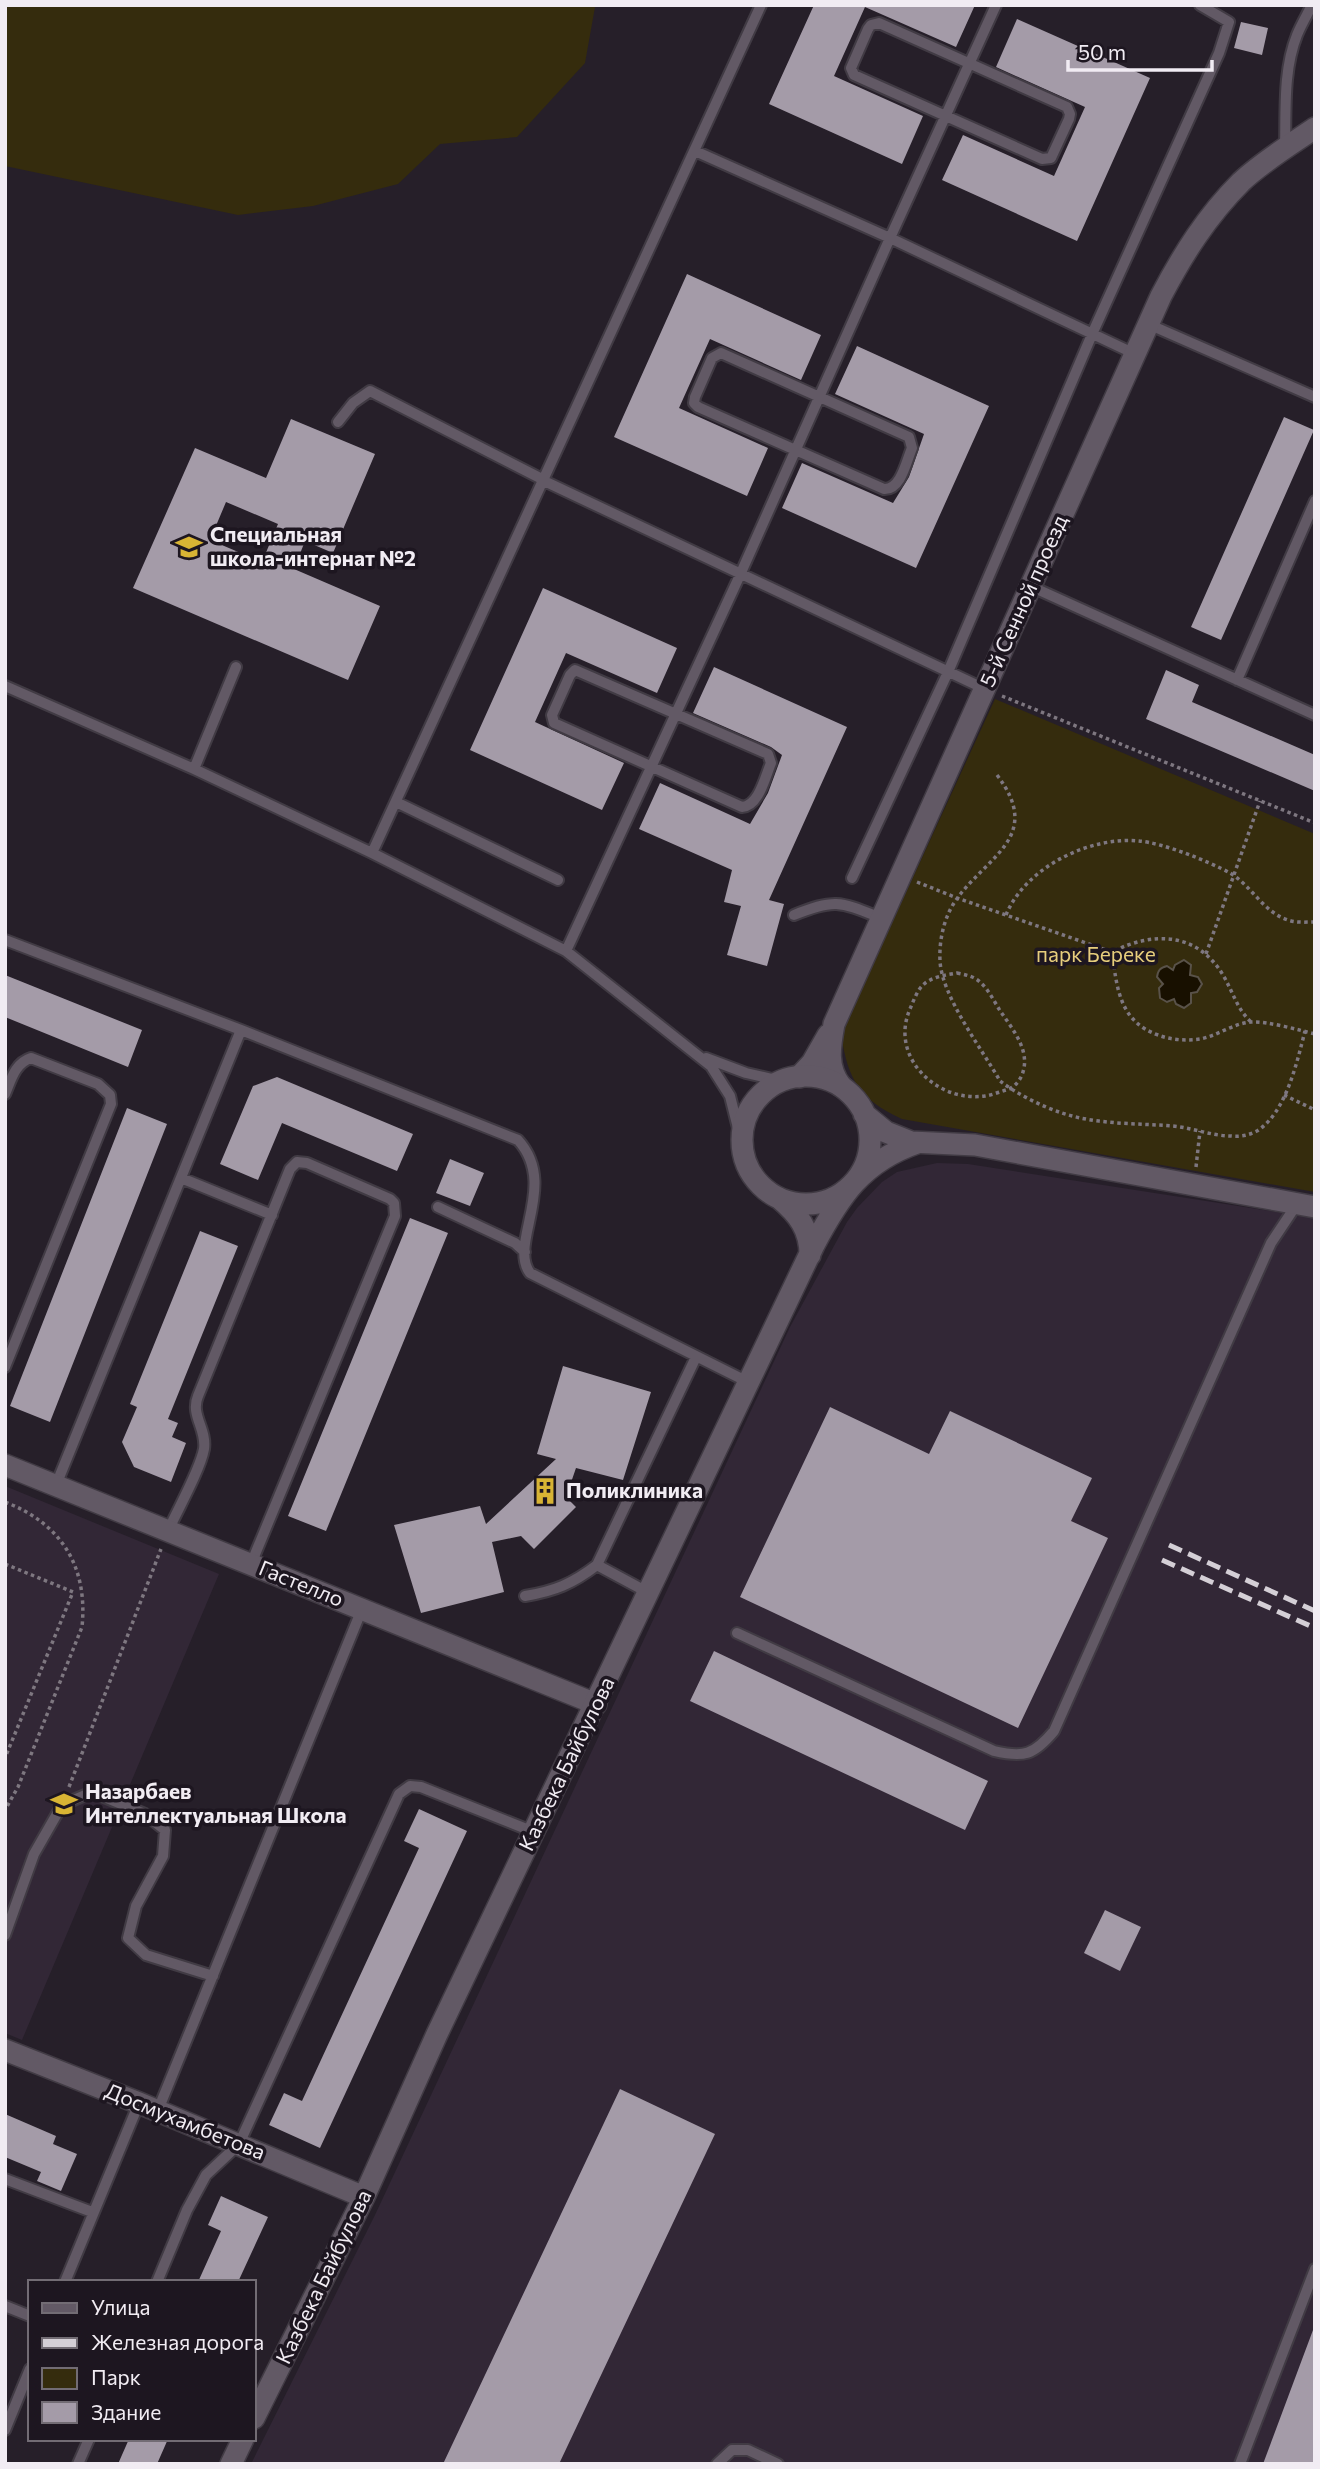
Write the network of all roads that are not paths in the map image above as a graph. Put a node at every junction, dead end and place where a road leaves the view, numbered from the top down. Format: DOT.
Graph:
graph roads {
  1 [pos="761,5"];
  2 [pos="996,5"];
  3 [pos="1200,5"];
  4 [pos="1312,5"];
  5 [pos="970,63"];
  6 [pos="945,117"];
  7 [pos="1315,128"];
  8 [pos="1285,149"];
  9 [pos="695,151"];
  10 [pos="890,238"];
  11 [pos="1148,324"];
  12 [pos="1093,332"];
  13 [pos="1135,354"];
  14 [pos="819,396"];
  15 [pos="1315,397"];
  16 [pos="338,422"];
  17 [pos="795,450"];
  18 [pos="542,479"];
  19 [pos="1315,501"];
  20 [pos="740,575"];
  21 [pos="1031,586"];
  22 [pos="236,667"];
  23 [pos="948,672"];
  24 [pos="1237,680"];
  25 [pos="5,686"];
  26 [pos="985,689"];
  27 [pos="676,713"];
  28 [pos="1315,715"];
  29 [pos="652,767"];
  30 [pos="194,769"];
  31 [pos="396,802"];
  32 [pos="372,853"];
  33 [pos="852,878"];
  34 [pos="558,880"];
  35 [pos="794,915"];
  36 [pos="881,918"];
  37 [pos="5,940"];
  38 [pos="566,951"];
  39 [pos="834,1024"];
  40 [pos="241,1030"];
  41 [pos="697,1054"];
  42 [pos="790,1079"];
  43 [pos="841,1086"];
  44 [pos="5,1094"];
  45 [pos="864,1114"];
  46 [pos="917,1143"];
  47 [pos="743,1148"];
  48 [pos="181,1178"];
  49 [pos="849,1187"];
  50 [pos="775,1195"];
  51 [pos="1306,1205"];
  52 [pos="438,1207"];
  53 [pos="272,1215"];
  54 [pos="525,1252"];
  55 [pos="810,1255"];
  56 [pos="696,1357"];
  57 [pos="5,1367"];
  58 [pos="750,1382"];
  59 [pos="5,1465"];
  60 [pos="56,1485"];
  61 [pos="168,1531"];
  62 [pos="251,1564"];
  63 [pos="597,1565"];
  64 [pos="649,1593"];
  65 [pos="525,1596"];
  66 [pos="362,1609"];
  67 [pos="737,1633"];
  68 [pos="596,1704"];
  69 [pos="534,1832"];
  70 [pos="5,1935"];
  71 [pos="213,1976"];
  72 [pos="5,2050"];
  73 [pos="149,2107"];
  74 [pos="239,2144"];
  75 [pos="5,2179"];
  76 [pos="364,2197"];
  77 [pos="92,2212"];
  78 [pos="1315,2269"];
  79 [pos="66,2280"];
  80 [pos="158,2280"];
  81 [pos="5,2306"];
  82 [pos="28,2315"];
  83 [pos="28,2374"];
  84 [pos="256,2414"];
  85 [pos="5,2430"];
  86 [pos="88,2441"];
  87 [pos="242,2441"];
  88 [pos="78,2464"];
  89 [pos="231,2464"];
  90 [pos="717,2464"];
  91 [pos="778,2464"];
  92 [pos="1240,2464"];
  1 -- 9 [label="lane"];
  2 -- 5 [label="lane"];
  3 -- 12 [label="lane"];
  4 -- 8 [label="lane"];
  5 -- 6 [label="lane"];
  5 -- 6 [label="lane"];
  5 -- 6 [label="lane"];
  6 -- 10 [label="lane"];
  7 -- 8 [label="street, 5-й Сенной проезд"];
  8 -- 11 [label="street, 5-й Сенной проезд"];
  9 -- 10 [label="lane"];
  9 -- 18 [label="lane"];
  10 -- 12 [label="lane"];
  10 -- 14 [label="lane"];
  11 -- 13 [label="street, 5-й Сенной проезд"];
  11 -- 15 [label="lane"];
  12 -- 13 [label="lane"];
  12 -- 23 [label="lane"];
  13 -- 21 [label="street, 5-й Сенной проезд"];
  14 -- 17 [label="lane"];
  14 -- 17 [label="lane"];
  14 -- 17 [label="lane"];
  16 -- 18 [label="lane"];
  17 -- 20 [label="lane"];
  18 -- 20 [label="lane"];
  18 -- 31 [label="lane"];
  19 -- 24 [label="lane"];
  20 -- 23 [label="lane"];
  20 -- 27 [label="lane"];
  21 -- 24 [label="lane"];
  21 -- 26 [label="street, 5-й Сенной проезд"];
  22 -- 30 [label="lane"];
  23 -- 26 [label="lane"];
  23 -- 33 [label="lane"];
  24 -- 28 [label="lane"];
  25 -- 30 [label="lane"];
  26 -- 36 [label="street, 5-й Сенной проезд"];
  27 -- 29 [label="lane"];
  27 -- 29 [label="lane"];
  27 -- 29 [label="lane"];
  29 -- 38 [label="lane"];
  30 -- 32 [label="lane"];
  31 -- 32 [label="lane"];
  31 -- 34 [label="lane"];
  32 -- 38 [label="lane"];
  35 -- 36 [label="lane"];
  36 -- 39 [label="street, 5-й Сенной проезд"];
  37 -- 40 [label="lane"];
  38 -- 41 [label="lane"];
  39 -- 42 [label="street"];
  39 -- 43 [label="street, 5-й Сенной проезд"];
  40 -- 48 [label="lane"];
  40 -- 54 [label="lane"];
  41 -- 42 [label="lane"];
  41 -- 47 [label="lane"];
  42 -- 43 [label="street"];
  42 -- 47 [label="street"];
  43 -- 45 [label="street"];
  44 -- 57 [label="lane"];
  45 -- 46 [label="street"];
  45 -- 49 [label="street"];
  46 -- 49 [label="street, Казбека Байбулова"];
  46 -- 51 [label="street"];
  47 -- 50 [label="street"];
  48 -- 53 [label="lane"];
  48 -- 60 [label="lane"];
  49 -- 50 [label="street"];
  49 -- 55 [label="street, Казбека Байбулова"];
  50 -- 55 [label="street"];
  51 -- 67 [label="lane"];
  52 -- 54 [label="lane"];
  53 -- 61 [label="lane"];
  53 -- 62 [label="lane"];
  54 -- 56 [label="lane"];
  55 -- 58 [label="street, Казбека Байбулова"];
  56 -- 58 [label="lane"];
  56 -- 63 [label="lane"];
  58 -- 64 [label="street, Казбека Байбулова"];
  59 -- 60 [label="street, Гастелло"];
  60 -- 61 [label="street, Гастелло"];
  61 -- 62 [label="street, Гастелло"];
  62 -- 66 [label="street, Гастелло"];
  63 -- 64 [label="lane"];
  63 -- 65 [label="lane"];
  64 -- 68 [label="street, Казбека Байбулова"];
  66 -- 68 [label="street, Гастелло"];
  66 -- 71 [label="lane"];
  68 -- 69 [label="street, Казбека Байбулова"];
  69 -- 74 [label="lane"];
  69 -- 76 [label="street, Казбека Байбулова"];
  70 -- 71 [label="lane"];
  71 -- 73 [label="lane"];
  72 -- 73 [label="street, Досмухамбетова"];
  73 -- 74 [label="street, Досмухамбетова"];
  73 -- 77 [label="lane"];
  74 -- 76 [label="street, Досмухамбетова"];
  74 -- 80 [label="lane"];
  75 -- 77 [label="lane"];
  76 -- 84 [label="street, Казбека Байбулова"];
  77 -- 79 [label="lane"];
  78 -- 92 [label="lane"];
  81 -- 82 [label="lane"];
  83 -- 85 [label="lane"];
  86 -- 88 [label="lane"];
  87 -- 89 [label="street"];
  90 -- 91 [label="lane"];
}
